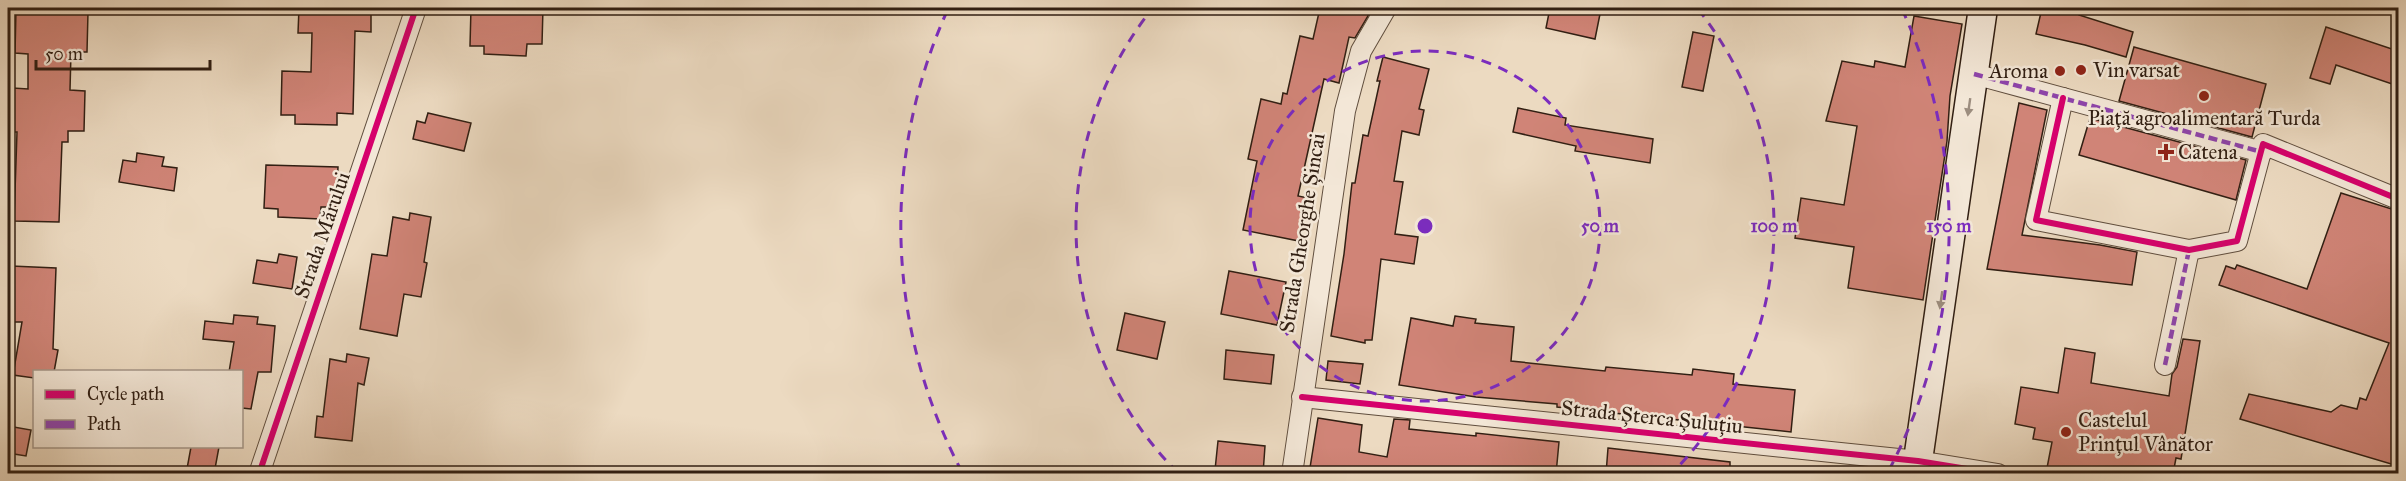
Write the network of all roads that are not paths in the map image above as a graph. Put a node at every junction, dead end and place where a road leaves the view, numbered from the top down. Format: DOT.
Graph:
graph roads {
  1 [pos="416,8"];
  2 [pos="1386,8"];
  3 [pos="1983,8"];
  4 [pos="1974,74"];
  5 [pos="2063,98"];
  6 [pos="2262,152"];
  7 [pos="2398,200"];
  8 [pos="2189,250"];
  9 [pos="2164,365"];
  10 [pos="1302,397"];
  11 [pos="1917,467"];
  12 [pos="259,474"];
  13 [pos="1292,474"];
  14 [pos="1998,474"];
  1 -- 12 [label="street, Strada Mărului"];
  2 -- 10 [label="street, Strada Gheorghe Șincai"];
  3 -- 4 [label="main road"];
  4 -- 5 [label="street"];
  4 -- 11 [label="main road, one-way"];
  5 -- 6 [label="street"];
  5 -- 8 [label="street"];
  6 -- 7 [label="street"];
  6 -- 8 [label="street"];
  8 -- 9 [label="street"];
  10 -- 11 [label="street, Strada Șterca Șuluțiu"];
  10 -- 13 [label="street, Strada Gheorghe Șincai"];
  11 -- 14 [label="street, Strada Șterca Șuluțiu"];
}
